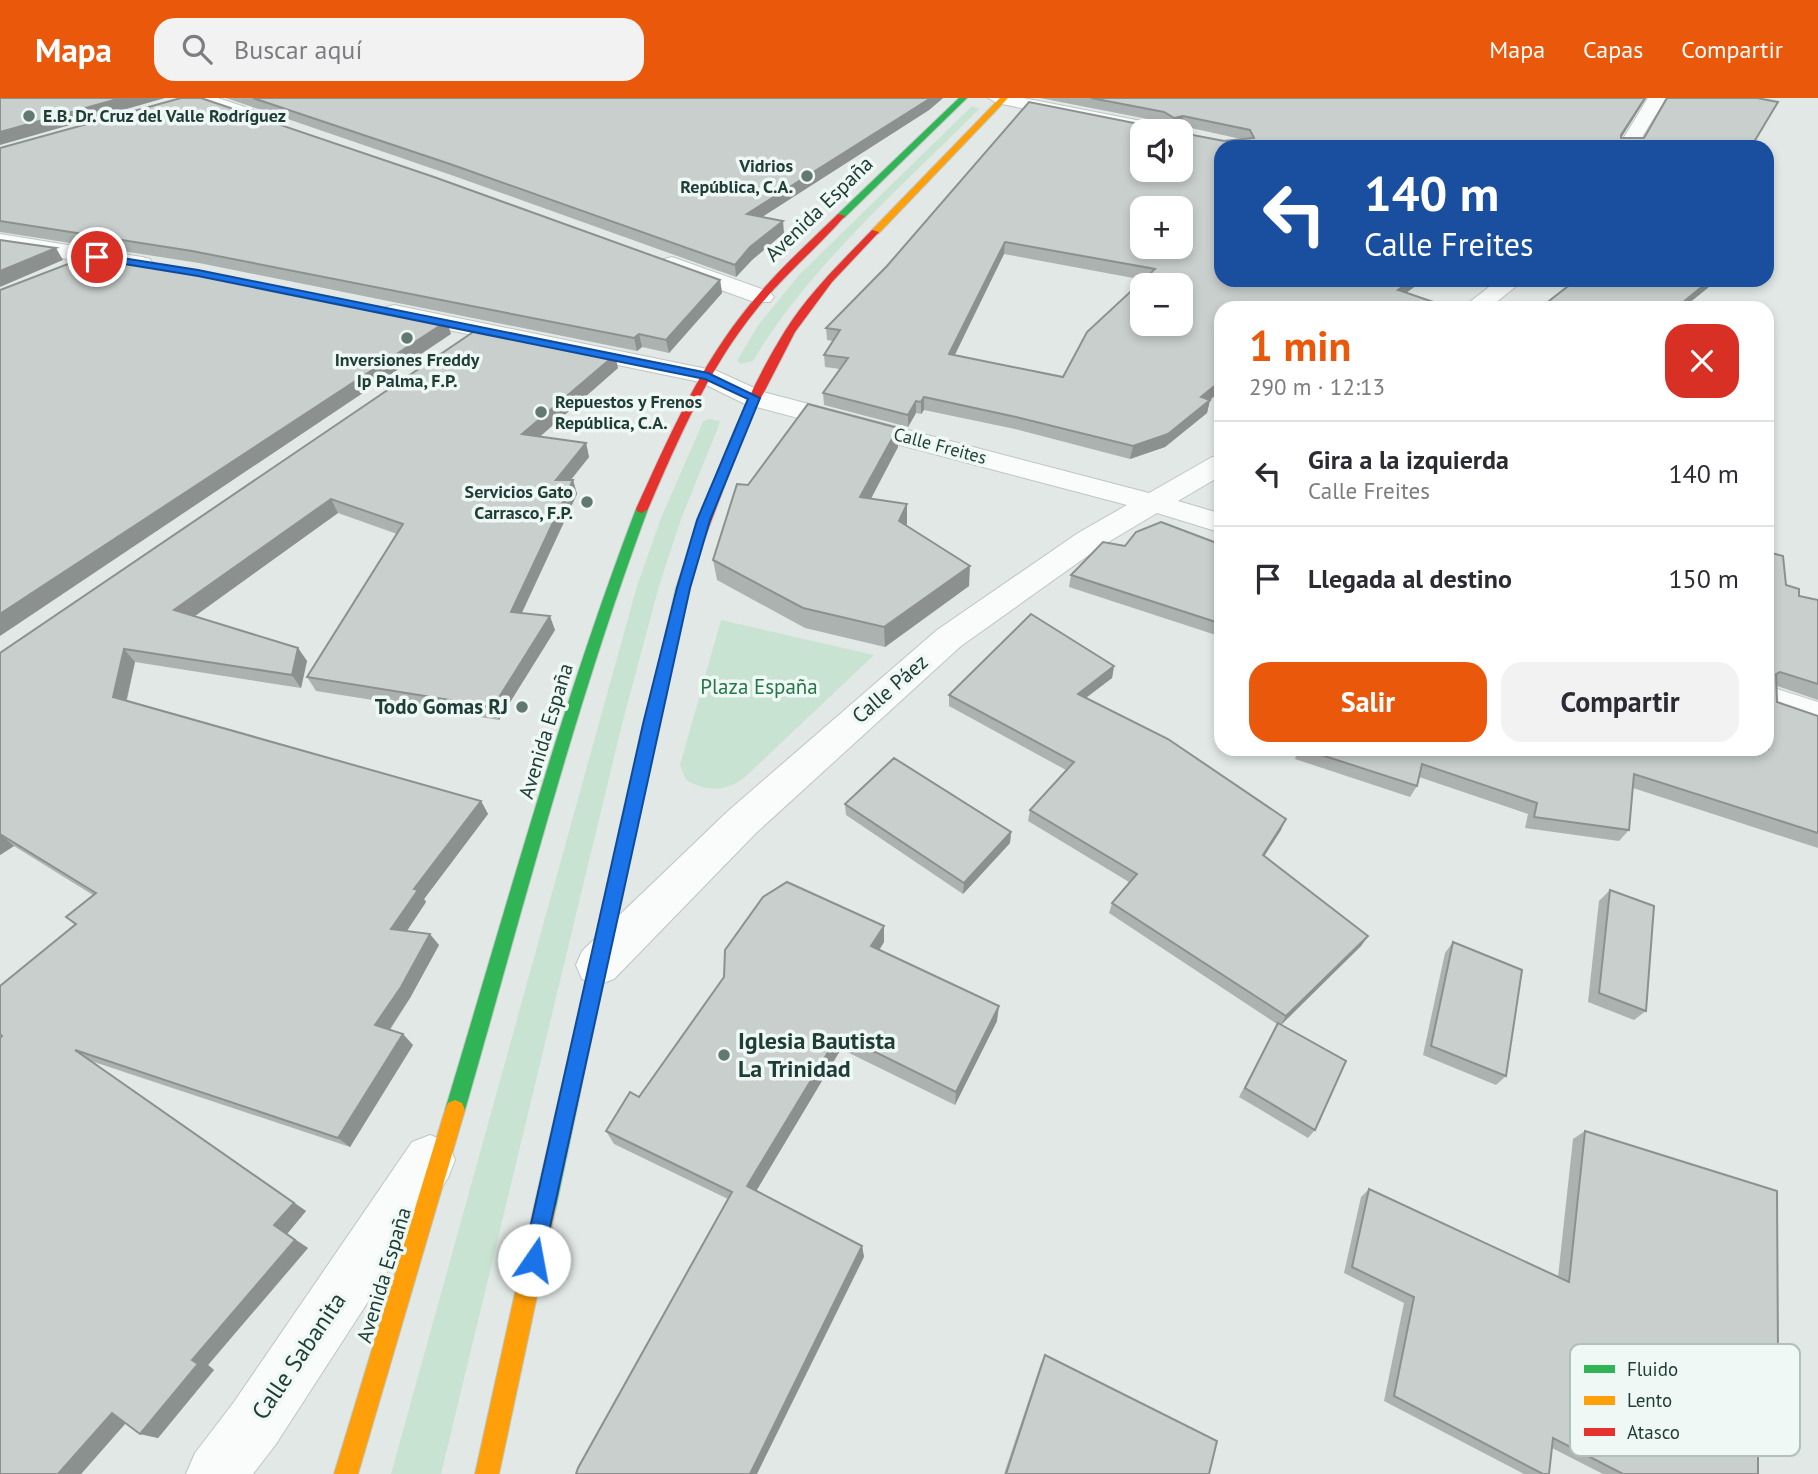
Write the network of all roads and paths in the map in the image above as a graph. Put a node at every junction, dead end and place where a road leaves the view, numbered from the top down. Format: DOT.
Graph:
graph roads {
  1 [pos="964,98"];
  2 [pos="1002,98"];
  3 [pos="1657,98"];
  4 [pos="192,99"];
  5 [pos="1130,124"];
  6 [pos="291,129"];
  7 [pos="1632,140"];
  8 [pos="0,241"];
  9 [pos="97,257"];
  10 [pos="652,257"];
  11 [pos="160,267"];
  12 [pos="63,272"];
  13 [pos="1503,287"];
  14 [pos="762,297"];
  15 [pos="1484,301"];
  16 [pos="373,308"];
  17 [pos="480,329"];
  18 [pos="447,352"];
  19 [pos="708,376"];
  20 [pos="754,398"];
  21 [pos="1214,468"];
  22 [pos="1154,503"];
  23 [pos="1214,522"];
  24 [pos="1774,701"];
  25 [pos="1818,716"];
  26 [pos="598,965"];
  27 [pos="449,1132"];
  28 [pos="216,1474"];
  29 [pos="346,1474"];
  30 [pos="487,1474"];
  1 -- 14 [label="main road, Avenida España"];
  2 -- 5 [label="street"];
  2 -- 20 [label="main road"];
  3 -- 7 [label="street"];
  4 -- 6 [label="street"];
  8 -- 9 [label="street"];
  9 -- 11 [label="street"];
  9 -- 12 [label="street"];
  10 -- 14 [label="street"];
  13 -- 15 [label="street"];
  14 -- 19 [label="main road, Avenida España"];
  16 -- 17 [label="street, Calle Freites"];
  17 -- 18 [label="street"];
  17 -- 19 [label="street, Calle Freites"];
  19 -- 20 [label="street, Calle Freites"];
  19 -- 27 [label="main road, Avenida España"];
  20 -- 22 [label="street, Calle Freites"];
  20 -- 26 [label="main road"];
  21 -- 22 [label="street, Calle Páez"];
  22 -- 23 [label="street, Calle Freites"];
  22 -- 26 [label="street, Calle Páez"];
  24 -- 25 [label="street"];
  26 -- 30 [label="main road"];
  27 -- 28 [label="street, Calle Sabanita"];
  27 -- 29 [label="main road, Avenida España"];
}
